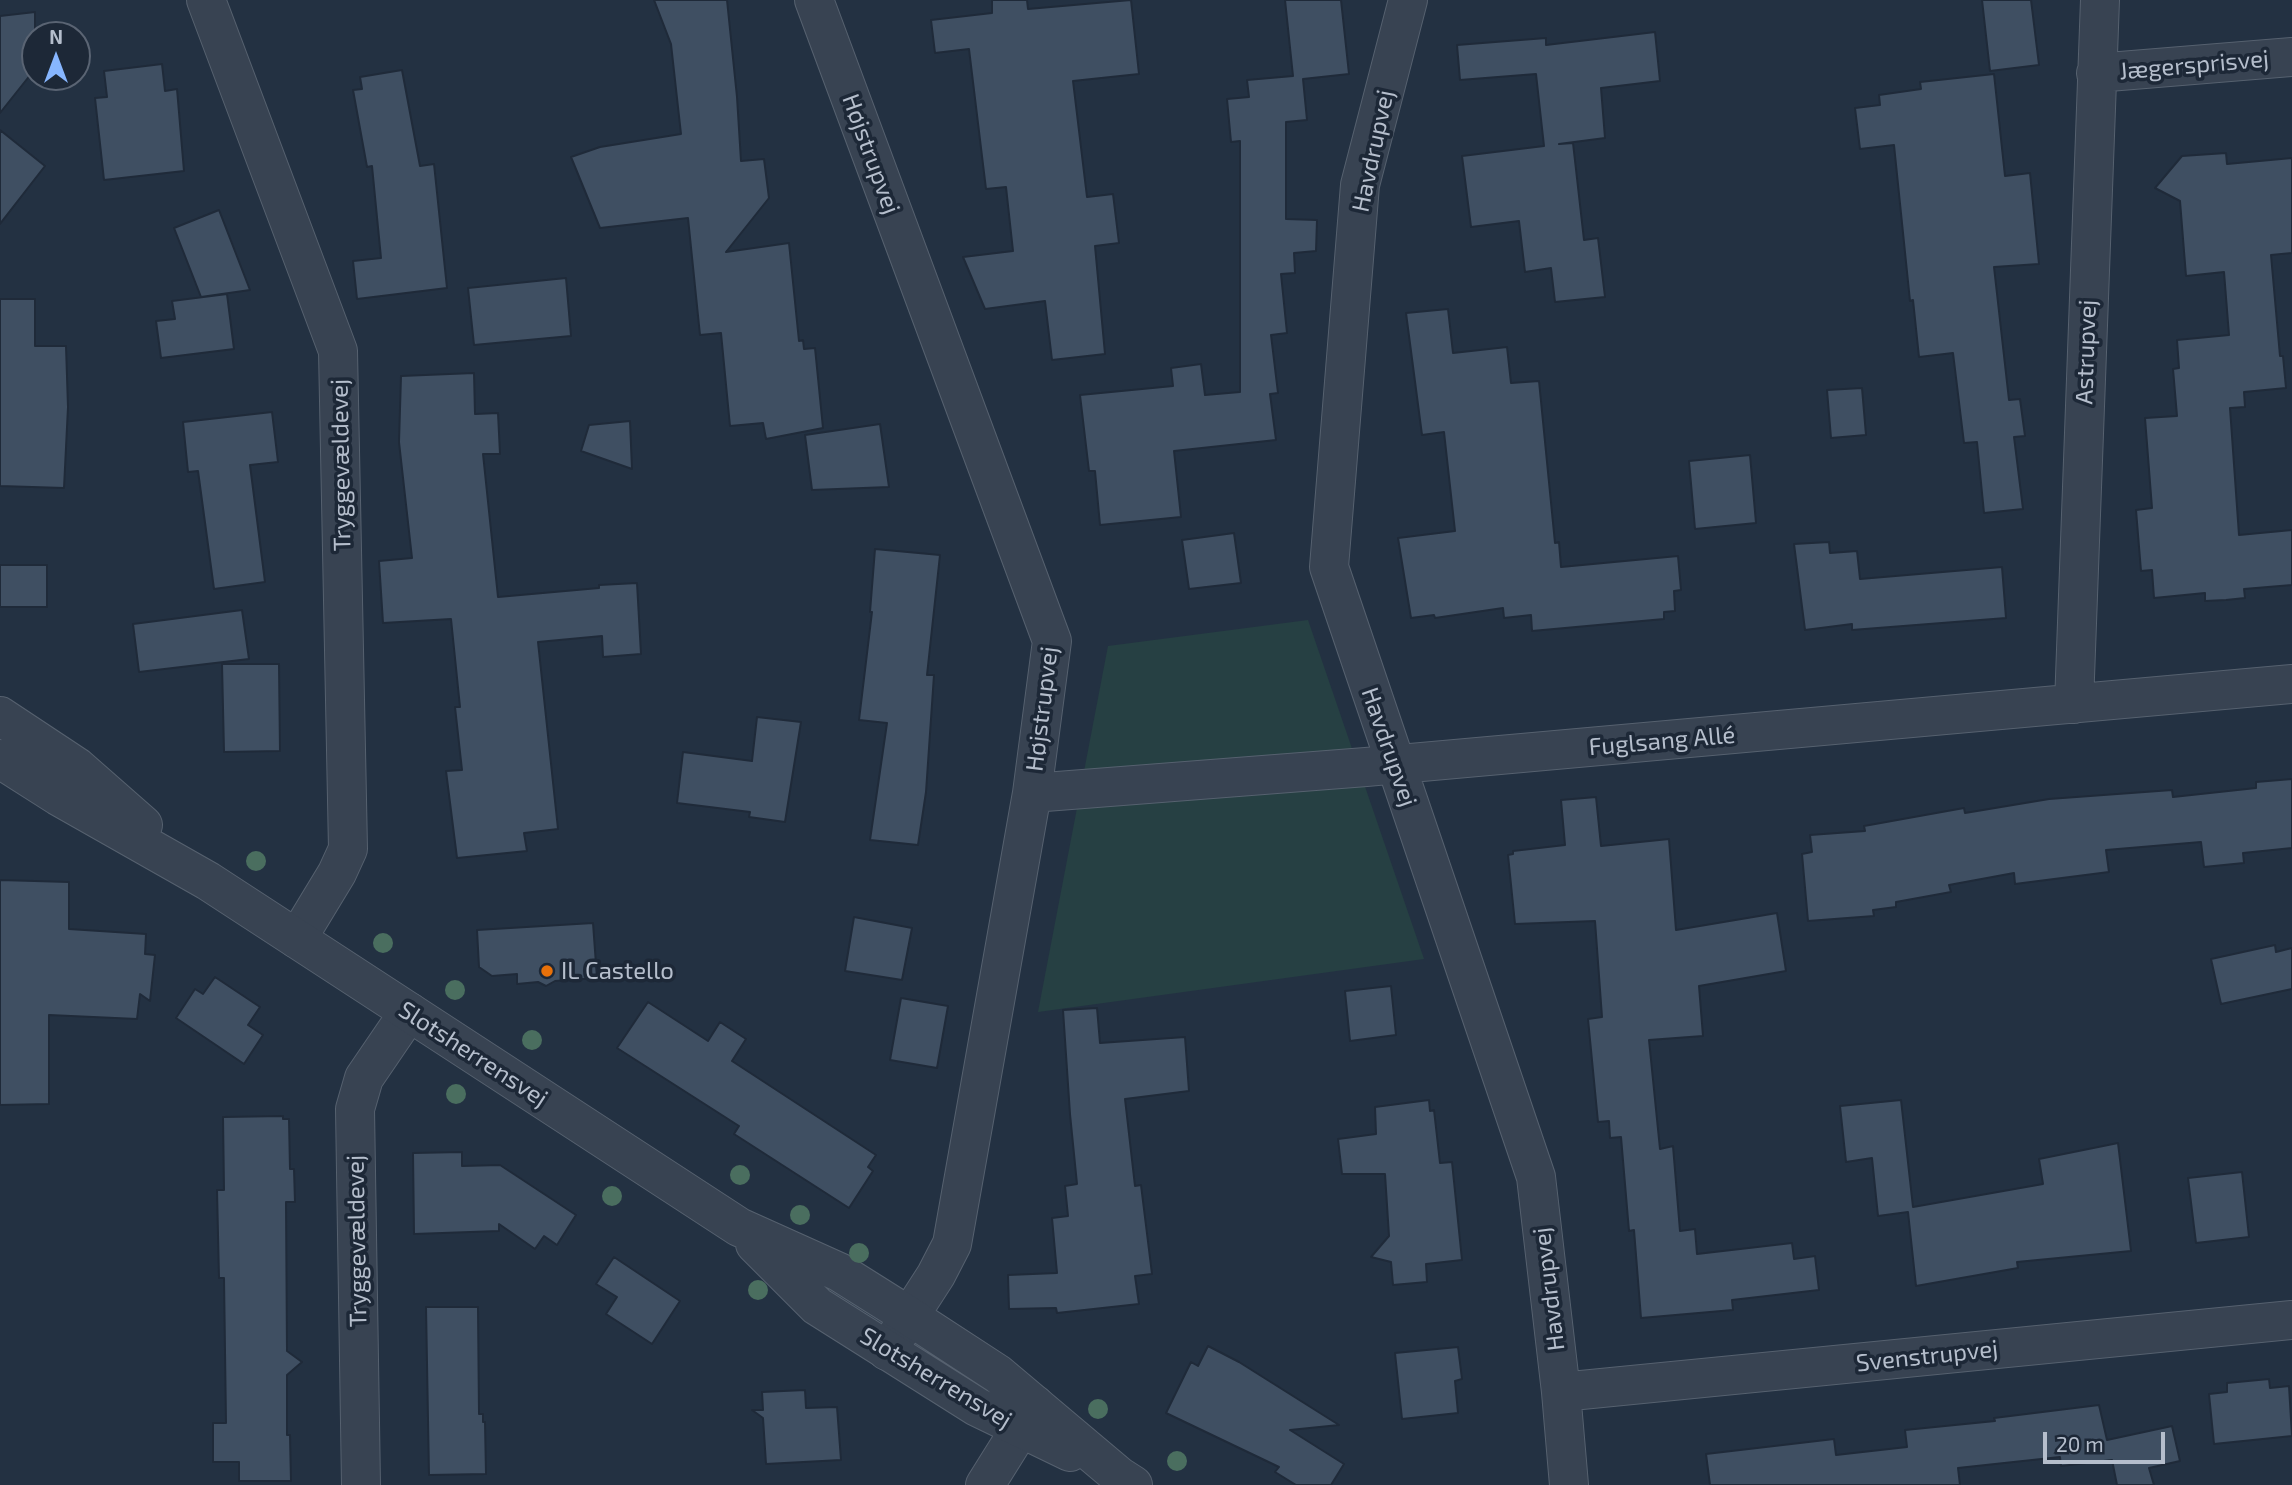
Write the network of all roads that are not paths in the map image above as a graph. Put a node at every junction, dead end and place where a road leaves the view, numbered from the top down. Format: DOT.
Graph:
graph roads {
  1 [pos="206,0"];
  2 [pos="814,0"];
  3 [pos="1408,0"];
  4 [pos="2100,0"];
  5 [pos="2292,57"];
  6 [pos="2096,73"];
  7 [pos="2292,684"];
  8 [pos="2074,704"];
  9 [pos="0,716"];
  10 [pos="0,759"];
  11 [pos="1394,764"];
  12 [pos="1032,793"];
  13 [pos="208,881"];
  14 [pos="297,939"];
  15 [pos="409,1013"];
  16 [pos="739,1227"];
  17 [pos="909,1316"];
  18 [pos="2292,1320"];
  19 [pos="887,1351"];
  20 [pos="1561,1392"];
  21 [pos="1027,1417"];
  22 [pos="1126,1480"];
  23 [pos="361,1485"];
  24 [pos="985,1485"];
  25 [pos="1569,1485"];
  1 -- 14 [label="street, Tryggevældevej"];
  2 -- 12 [label="street, Højstrupvej"];
  3 -- 11 [label="street, Havdrupvej"];
  4 -- 6 [label="street, Astrupvej"];
  5 -- 6 [label="street, Jægersprisvej"];
  6 -- 8 [label="street, Astrupvej"];
  7 -- 8 [label="street, Fuglsang Allé"];
  8 -- 11 [label="street, Fuglsang Allé"];
  9 -- 13 [label="street, Slotsherrensvej"];
  10 -- 13 [label="street, Slotsherrensvej"];
  11 -- 12 [label="street, Fuglsang Allé"];
  11 -- 20 [label="street, Havdrupvej"];
  12 -- 17 [label="street, Højstrupvej"];
  13 -- 14 [label="street, Slotsherrensvej"];
  14 -- 15 [label="street, Slotsherrensvej"];
  15 -- 16 [label="street, Slotsherrensvej"];
  15 -- 23 [label="street, Tryggevældevej"];
  16 -- 17 [label="street, Slotsherrensvej"];
  16 -- 19 [label="street, Slotsherrensvej"];
  17 -- 19 [label="street, Højstrupvej"];
  17 -- 21 [label="street, Slotsherrensvej"];
  18 -- 20 [label="street, Svenstrupvej"];
  19 -- 21 [label="street, Slotsherrensvej"];
  20 -- 25 [label="street, Havdrupvej"];
  21 -- 22 [label="street, Slotsherrensvej"];
  21 -- 24 [label="street"];
}
